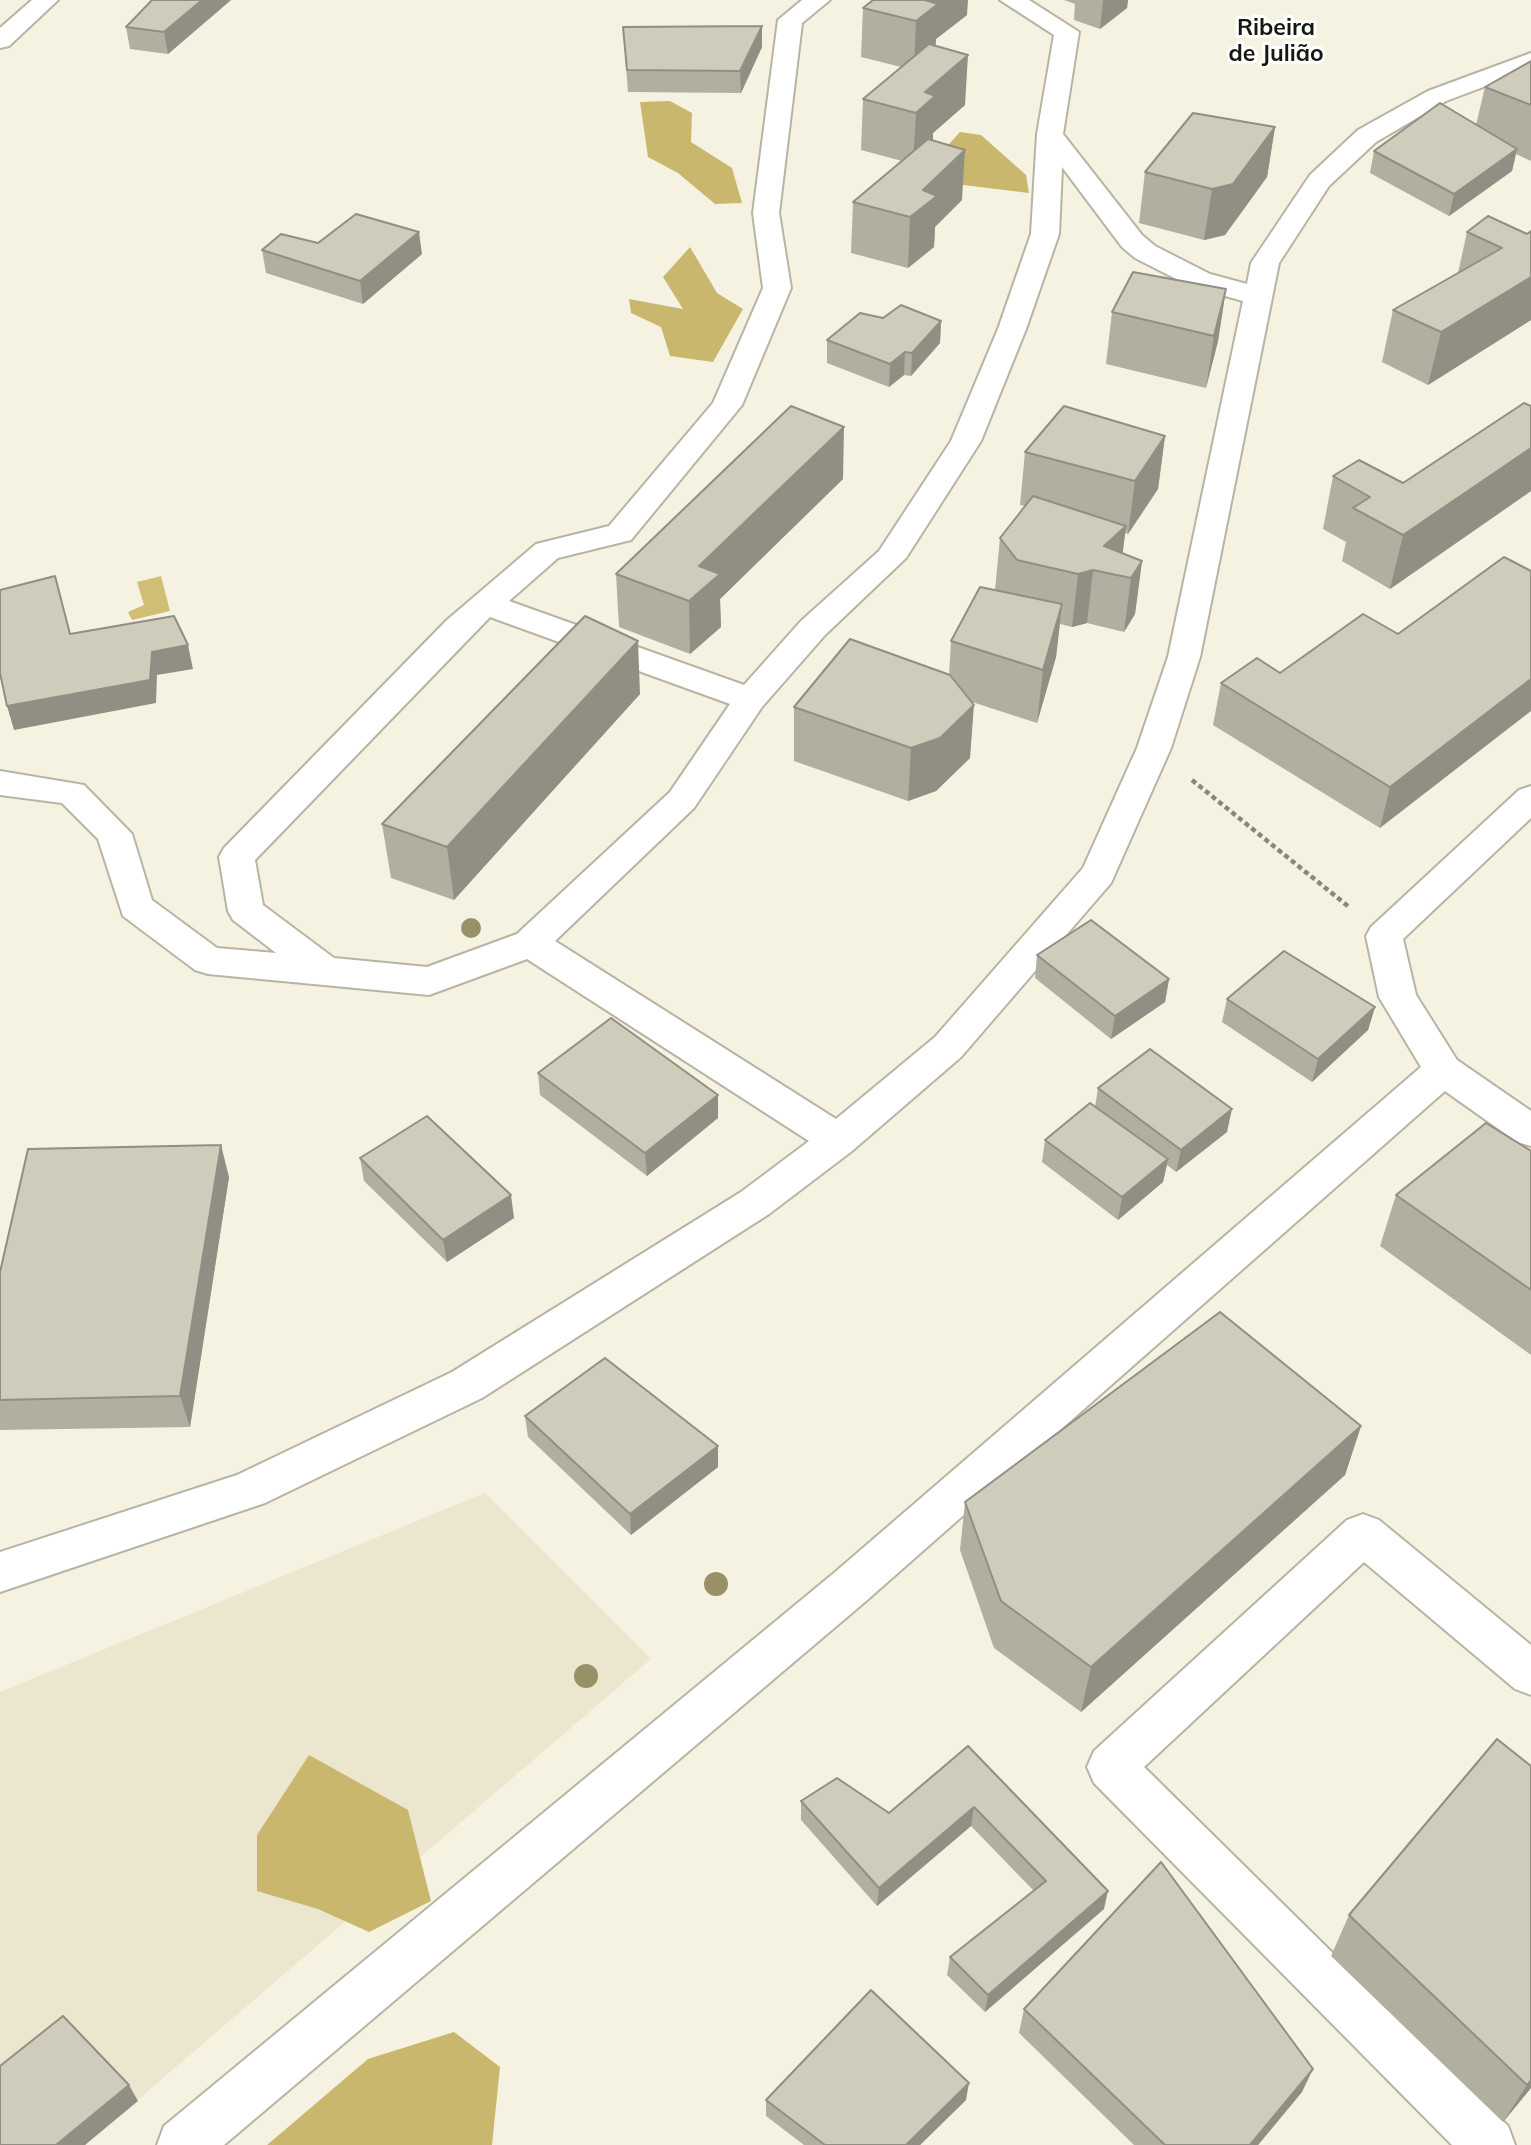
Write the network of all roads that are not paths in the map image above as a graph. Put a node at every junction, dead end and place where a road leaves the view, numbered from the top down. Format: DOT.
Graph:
graph roads {
  1 [pos="46,0"];
  2 [pos="818,0"];
  3 [pos="1012,0"];
  4 [pos="0,41"];
  5 [pos="1531,60"];
  6 [pos="1050,134"];
  7 [pos="1258,296"];
  8 [pos="486,604"];
  9 [pos="750,699"];
  10 [pos="0,783"];
  11 [pos="1531,798"];
  12 [pos="530,943"];
  13 [pos="325,971"];
  14 [pos="1443,1070"];
  15 [pos="1531,1130"];
  16 [pos="838,1140"];
  17 [pos="0,1572"];
  18 [pos="1531,1674"];
  19 [pos="183,2145"];
  20 [pos="1489,2145"];
  1 -- 4 [label="street"];
  2 -- 8 [label="street"];
  3 -- 6 [label="street"];
  5 -- 7 [label="street"];
  6 -- 7 [label="street"];
  6 -- 9 [label="street"];
  7 -- 16 [label="street"];
  8 -- 9 [label="street"];
  8 -- 13 [label="street"];
  9 -- 12 [label="street"];
  10 -- 13 [label="street"];
  11 -- 14 [label="street"];
  12 -- 13 [label="street"];
  12 -- 16 [label="street"];
  14 -- 15 [label="street"];
  14 -- 19 [label="street"];
  16 -- 17 [label="street"];
  18 -- 20 [label="street"];
}
